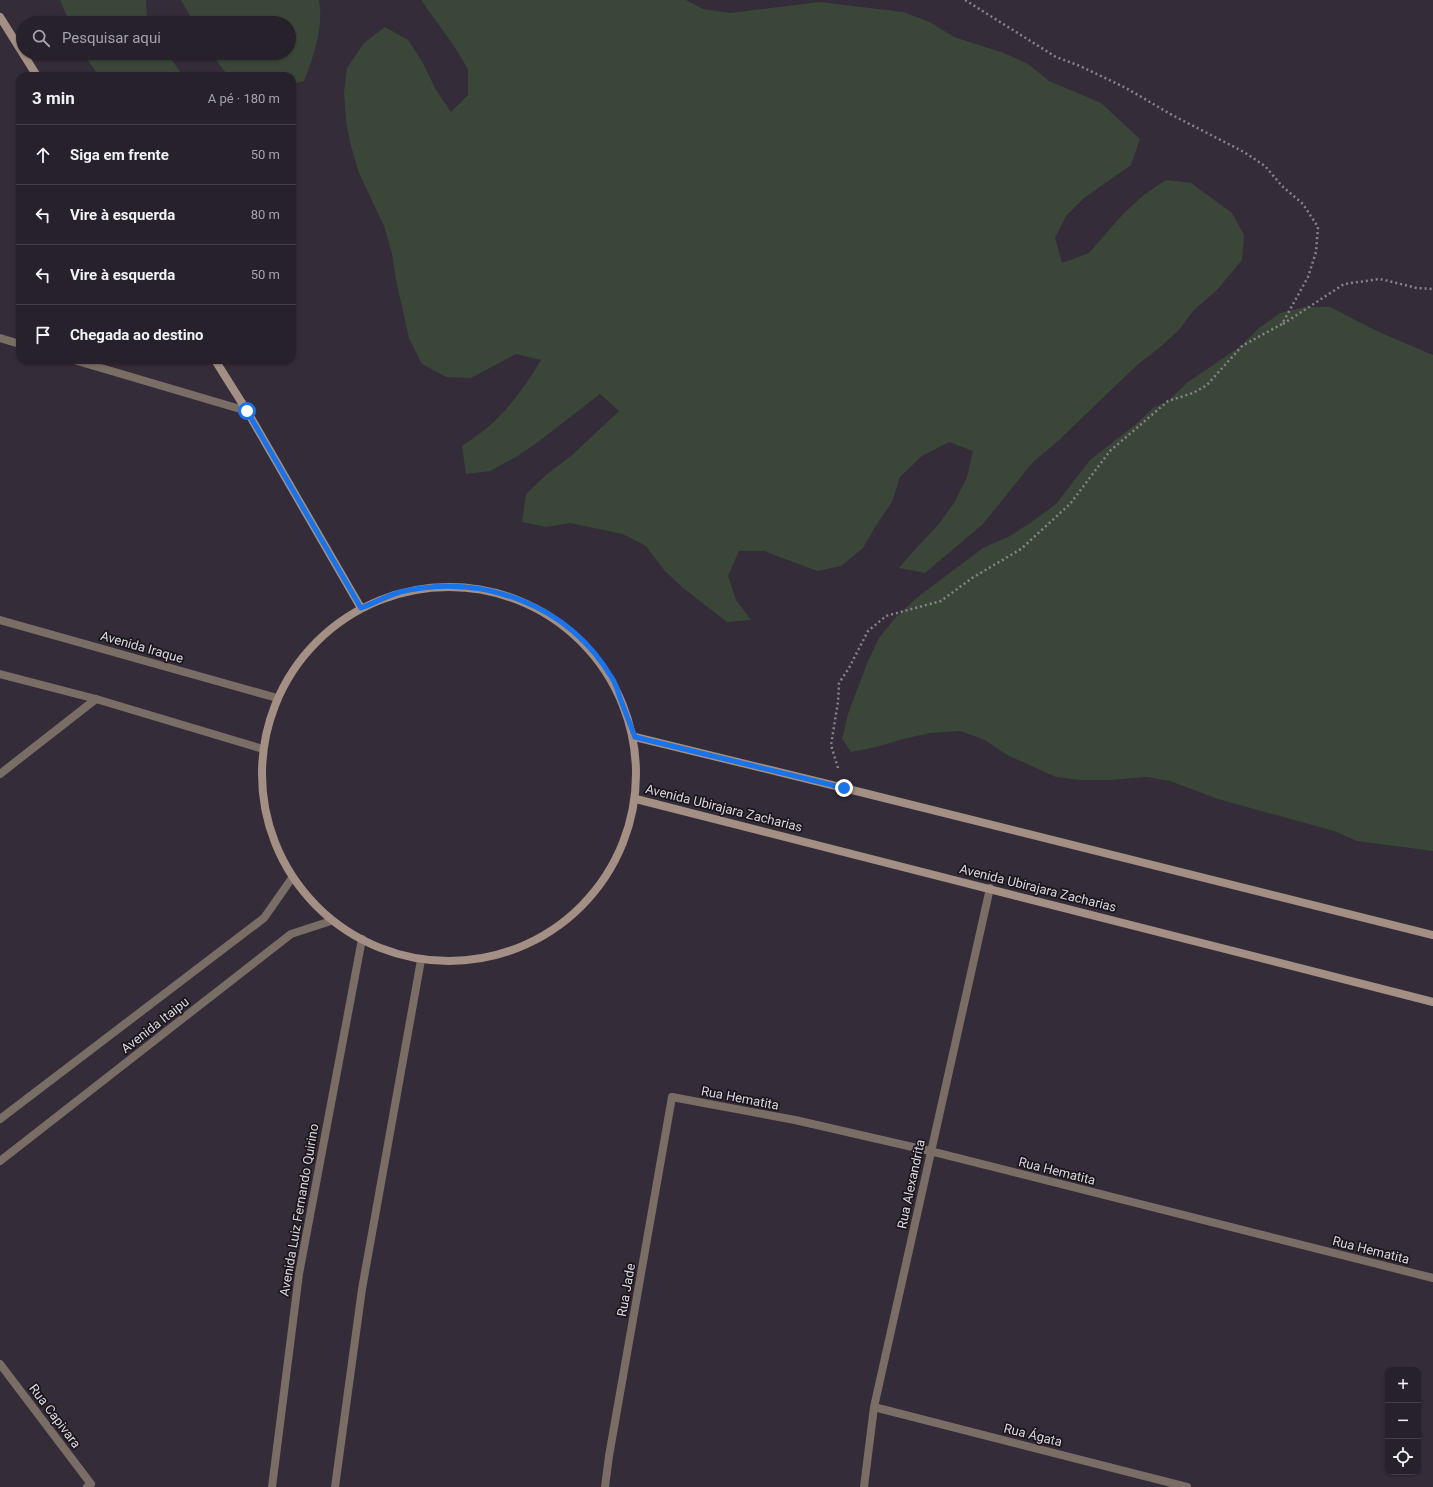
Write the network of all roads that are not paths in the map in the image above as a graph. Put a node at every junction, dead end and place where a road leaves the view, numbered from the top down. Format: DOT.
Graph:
graph roads {
  1 [pos="0,17"];
  2 [pos="16,43"];
  3 [pos="27,60"];
  4 [pos="34,72"];
  5 [pos="0,338"];
  6 [pos="16,343"];
  7 [pos="88,364"];
  8 [pos="218,364"];
  9 [pos="247,411"];
  10 [pos="361,608"];
  11 [pos="0,620"];
  12 [pos="0,674"];
  13 [pos="277,698"];
  14 [pos="96,699"];
  15 [pos="635,737"];
  16 [pos="263,749"];
  17 [pos="0,774"];
  18 [pos="636,798"];
  19 [pos="292,878"];
  20 [pos="990,888"];
  21 [pos="331,921"];
  22 [pos="1433,935"];
  23 [pos="362,939"];
  24 [pos="421,960"];
  25 [pos="1433,1002"];
  26 [pos="672,1097"];
  27 [pos="0,1120"];
  28 [pos="930,1152"];
  29 [pos="0,1161"];
  30 [pos="1433,1278"];
  31 [pos="0,1364"];
  32 [pos="874,1407"];
  33 [pos="89,1485"];
  34 [pos="272,1487"];
  35 [pos="335,1487"];
  36 [pos="605,1487"];
  37 [pos="864,1487"];
  38 [pos="1187,1487"];
  1 -- 2 [label="main road"];
  3 -- 4 [label="main road"];
  5 -- 6 [label="street"];
  7 -- 9 [label="street"];
  8 -- 9 [label="main road"];
  9 -- 10 [label="main road"];
  10 -- 13 [label="main road"];
  10 -- 15 [label="main road"];
  11 -- 13 [label="street, Avenida Iraque"];
  12 -- 14 [label="street"];
  13 -- 16 [label="main road"];
  14 -- 16 [label="street"];
  14 -- 17 [label="street"];
  15 -- 18 [label="main road"];
  15 -- 22 [label="main road"];
  16 -- 19 [label="main road"];
  18 -- 20 [label="main road, Avenida Ubirajara Zacharias"];
  18 -- 24 [label="main road"];
  19 -- 21 [label="main road"];
  19 -- 27 [label="street, Avenida Itaipu"];
  20 -- 25 [label="main road, Avenida Ubirajara Zacharias"];
  20 -- 28 [label="street, Rua Alexandrita"];
  21 -- 23 [label="main road"];
  21 -- 29 [label="street, Avenida Itaipu"];
  23 -- 24 [label="main road"];
  23 -- 34 [label="street, Avenida Luiz Fernando Quirino"];
  24 -- 35 [label="street"];
  26 -- 28 [label="street, Rua Hematita"];
  26 -- 36 [label="street, Rua Jade"];
  28 -- 30 [label="street, Rua Hematita"];
  28 -- 32 [label="street, Rua Alexandrita"];
  31 -- 33 [label="street, Rua Capivara"];
  32 -- 37 [label="street, Rua Alexandrita"];
  32 -- 38 [label="street, Rua Ágata"];
}
